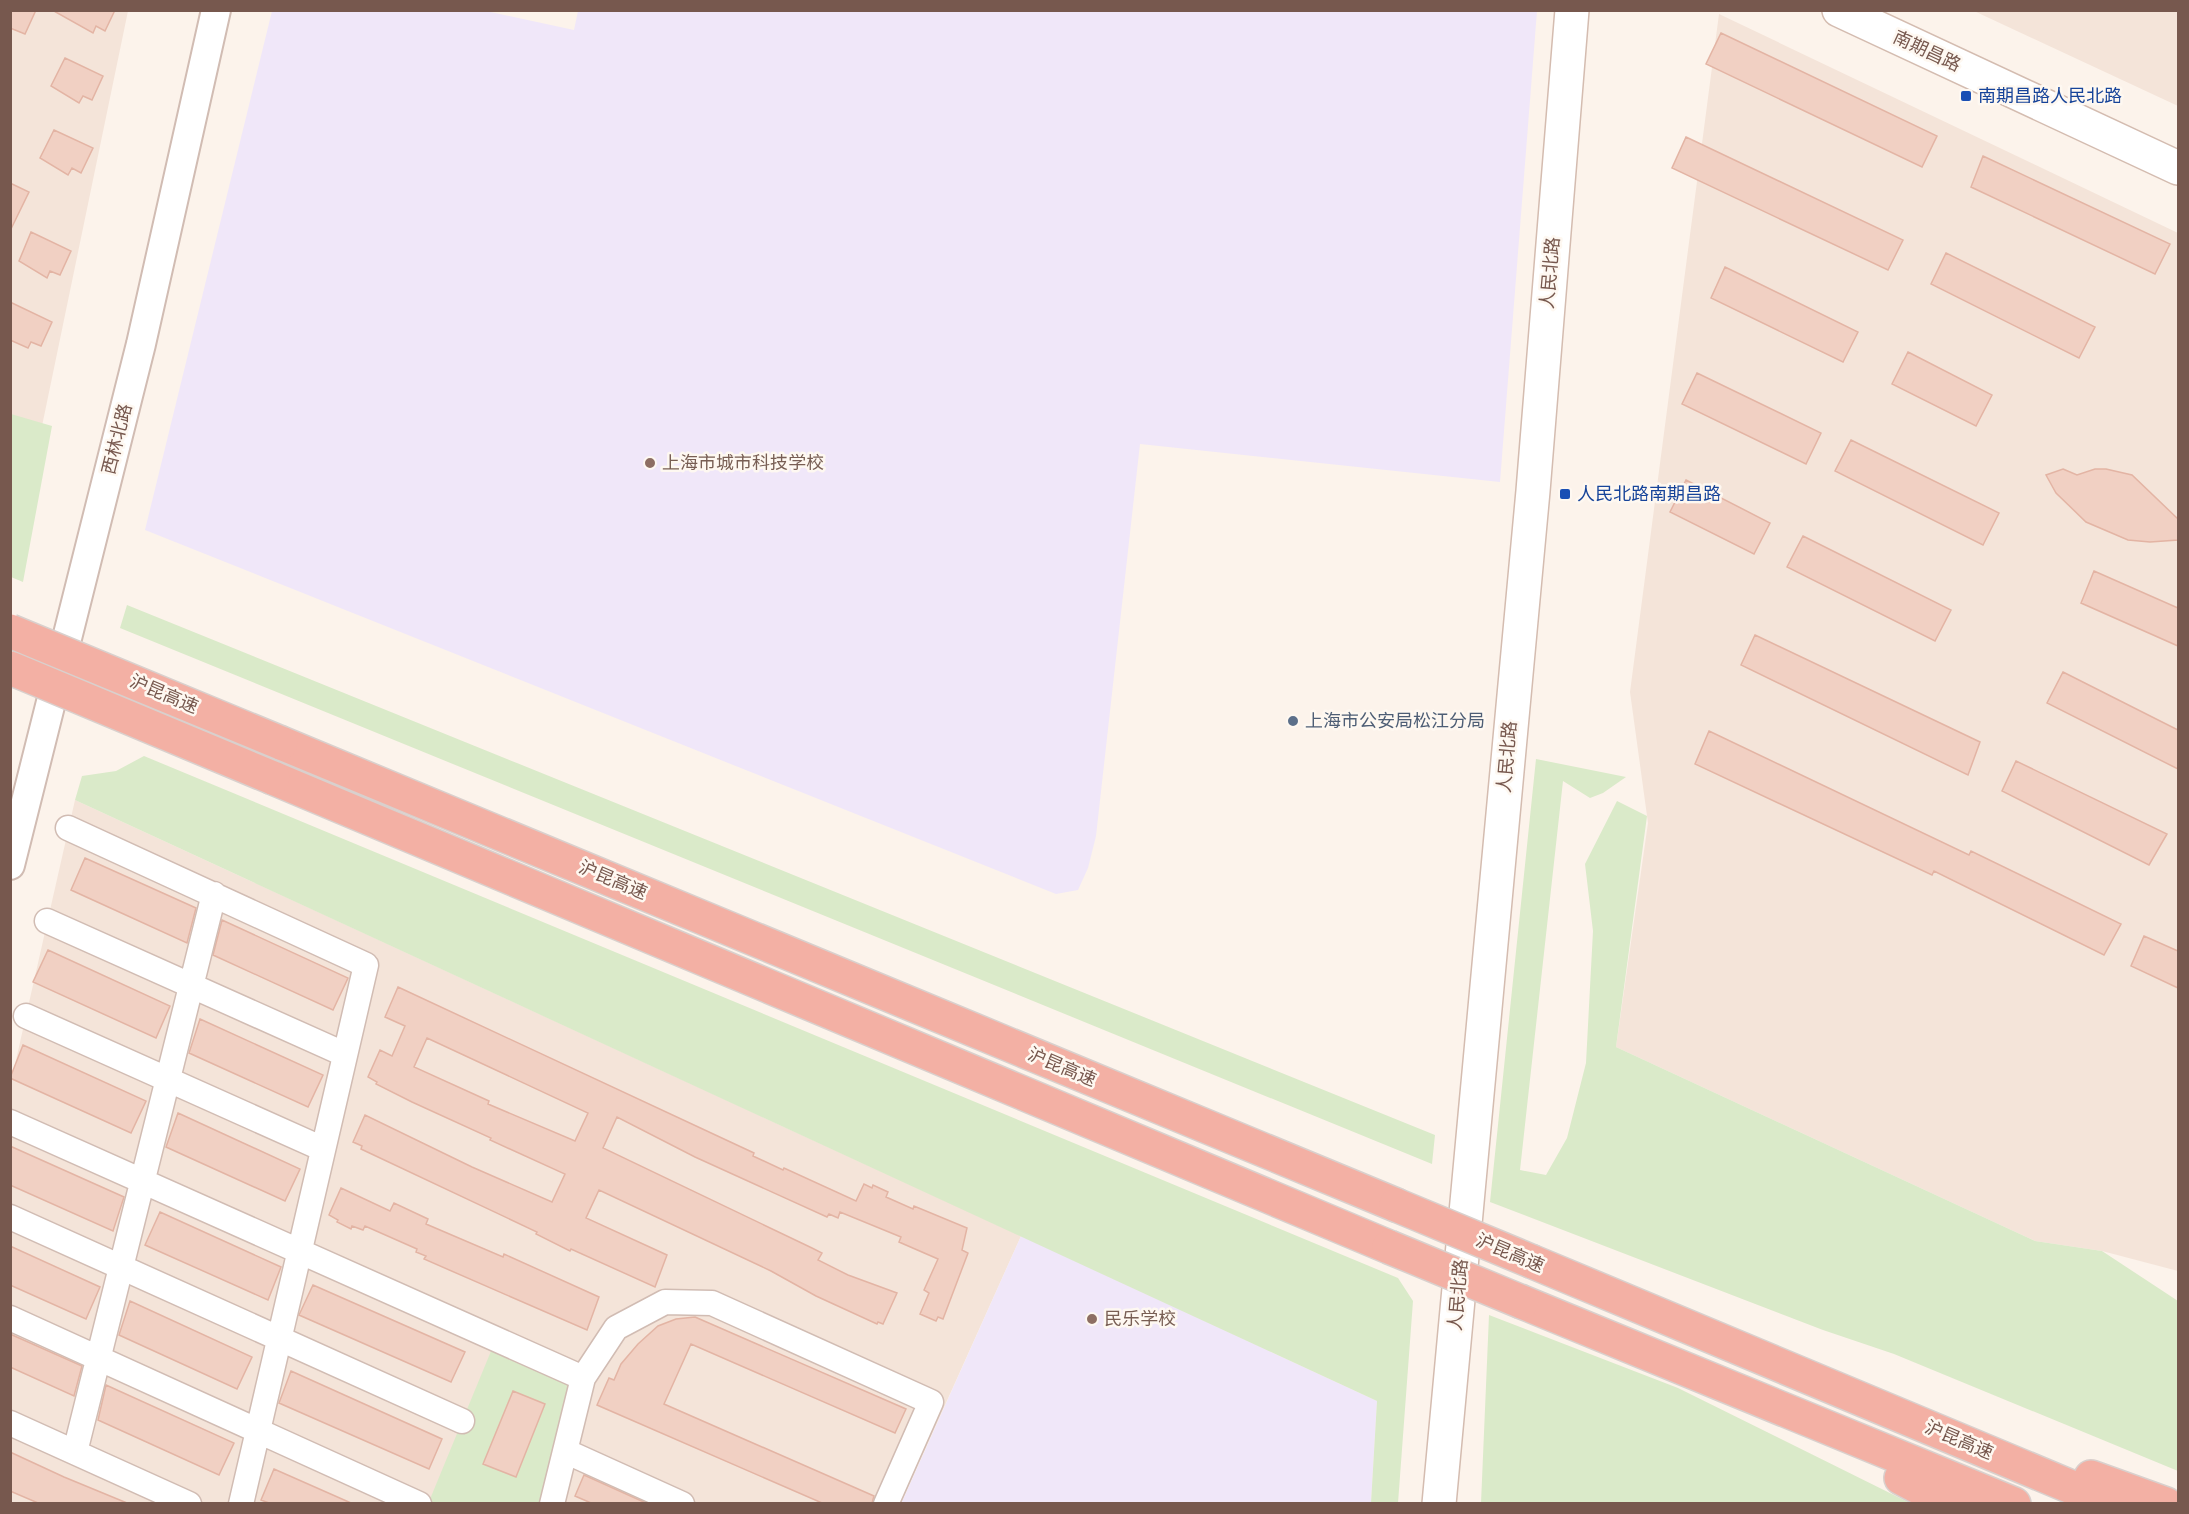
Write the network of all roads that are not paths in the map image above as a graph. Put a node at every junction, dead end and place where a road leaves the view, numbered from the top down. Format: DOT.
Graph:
graph roads {
  1 [pos="216,10"];
  2 [pos="1572,10"];
  3 [pos="1839,10"];
  4 [pos="2178,168"];
  5 [pos="10,631"];
  6 [pos="10,668"];
  7 [pos="69,828"];
  8 [pos="10,865"];
  9 [pos="214,894"];
  10 [pos="47,921"];
  11 [pos="191,985"];
  12 [pos="26,1016"];
  13 [pos="344,1054"];
  14 [pos="168,1079"];
  15 [pos="10,1122"];
  16 [pos="323,1149"];
  17 [pos="142,1182"];
  18 [pos="10,1217"];
  19 [pos="299,1251"];
  20 [pos="121,1266"];
  21 [pos="10,1318"];
  22 [pos="279,1338"];
  23 [pos="1724,1341"];
  24 [pos="98,1359"];
  25 [pos="583,1378"];
  26 [pos="1707,1378"];
  27 [pos="462,1421"];
  28 [pos="10,1423"];
  29 [pos="258,1431"];
  30 [pos="75,1452"];
  31 [pos="565,1452"];
  32 [pos="189,1503"];
  33 [pos="241,1503"];
  34 [pos="419,1503"];
  35 [pos="552,1503"];
  36 [pos="682,1503"];
  37 [pos="886,1503"];
  38 [pos="1439,1503"];
  39 [pos="1950,1503"];
  40 [pos="2014,1503"];
  41 [pos="2112,1503"];
  42 [pos="2166,1503"];
  1 -- 8 [label="street, 西林北路"];
  2 -- 38 [label="main road, 人民北路"];
  3 -- 4 [label="main road, 南期昌路"];
  5 -- 23 [label="highway, 沪昆高速, bridge"];
  6 -- 26 [label="highway, 沪昆高速, bridge"];
  7 -- 9 [label="street"];
  9 -- 11 [label="street"];
  9 -- 13 [label="street"];
  10 -- 11 [label="street"];
  11 -- 13 [label="street"];
  11 -- 14 [label="street"];
  12 -- 14 [label="street"];
  13 -- 16 [label="street"];
  14 -- 16 [label="street"];
  14 -- 17 [label="street"];
  15 -- 17 [label="street"];
  16 -- 19 [label="street"];
  17 -- 19 [label="street"];
  17 -- 20 [label="street"];
  18 -- 20 [label="street"];
  19 -- 22 [label="street"];
  19 -- 25 [label="street"];
  20 -- 22 [label="street"];
  20 -- 24 [label="street"];
  21 -- 24 [label="street"];
  22 -- 27 [label="street"];
  22 -- 29 [label="street"];
  23 -- 41 [label="highway, 沪昆高速"];
  23 -- 42 [label="highway"];
  24 -- 29 [label="street"];
  24 -- 30 [label="street"];
  25 -- 31 [label="street"];
  25 -- 37 [label="street"];
  26 -- 39 [label="highway"];
  26 -- 40 [label="highway, 沪昆高速"];
  28 -- 30 [label="street"];
  29 -- 33 [label="street"];
  29 -- 34 [label="street"];
  30 -- 32 [label="street"];
  31 -- 35 [label="street"];
  31 -- 36 [label="street"];
}
